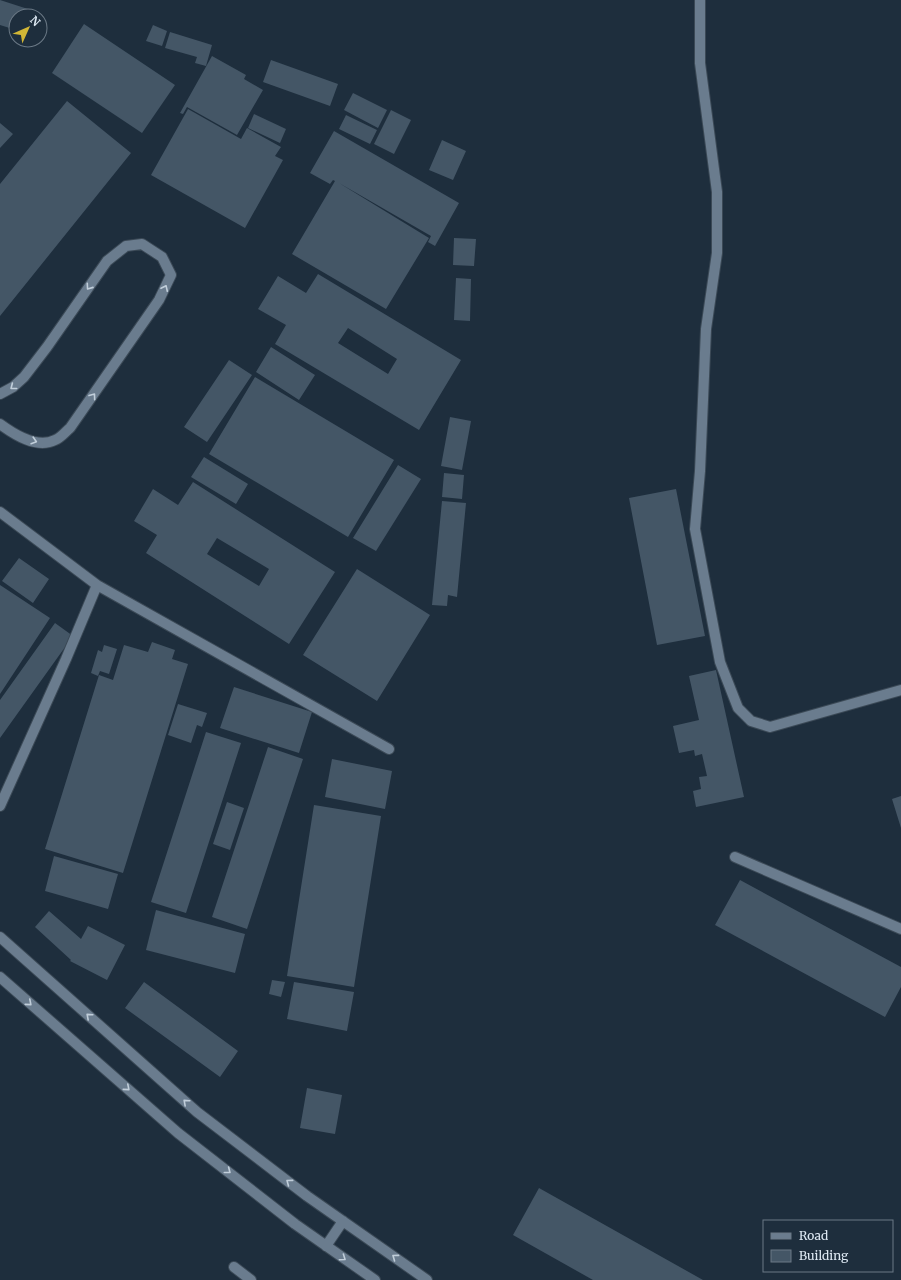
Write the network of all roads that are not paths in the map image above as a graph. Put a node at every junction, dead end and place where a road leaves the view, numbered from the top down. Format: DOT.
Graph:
graph roads {
  1 [pos="700,0"];
  2 [pos="0,394"];
  3 [pos="0,424"];
  4 [pos="0,512"];
  5 [pos="97,585"];
  6 [pos="901,690"];
  7 [pos="389,749"];
  8 [pos="0,806"];
  9 [pos="735,857"];
  10 [pos="901,929"];
  11 [pos="0,937"];
  12 [pos="0,977"];
  13 [pos="343,1221"];
  14 [pos="326,1246"];
  15 [pos="234,1267"];
  16 [pos="250,1280"];
  17 [pos="374,1280"];
  18 [pos="427,1280"];
  1 -- 6 [label="street"];
  3 -- 2 [label="street, one-way"];
  4 -- 5 [label="street"];
  5 -- 7 [label="street"];
  5 -- 8 [label="street"];
  9 -- 10 [label="street"];
  13 -- 11 [label="street, one-way"];
  12 -- 14 [label="street, one-way"];
  13 -- 14 [label="street"];
  18 -- 13 [label="street, one-way"];
  14 -- 17 [label="street, one-way"];
  15 -- 16 [label="street"];
}
